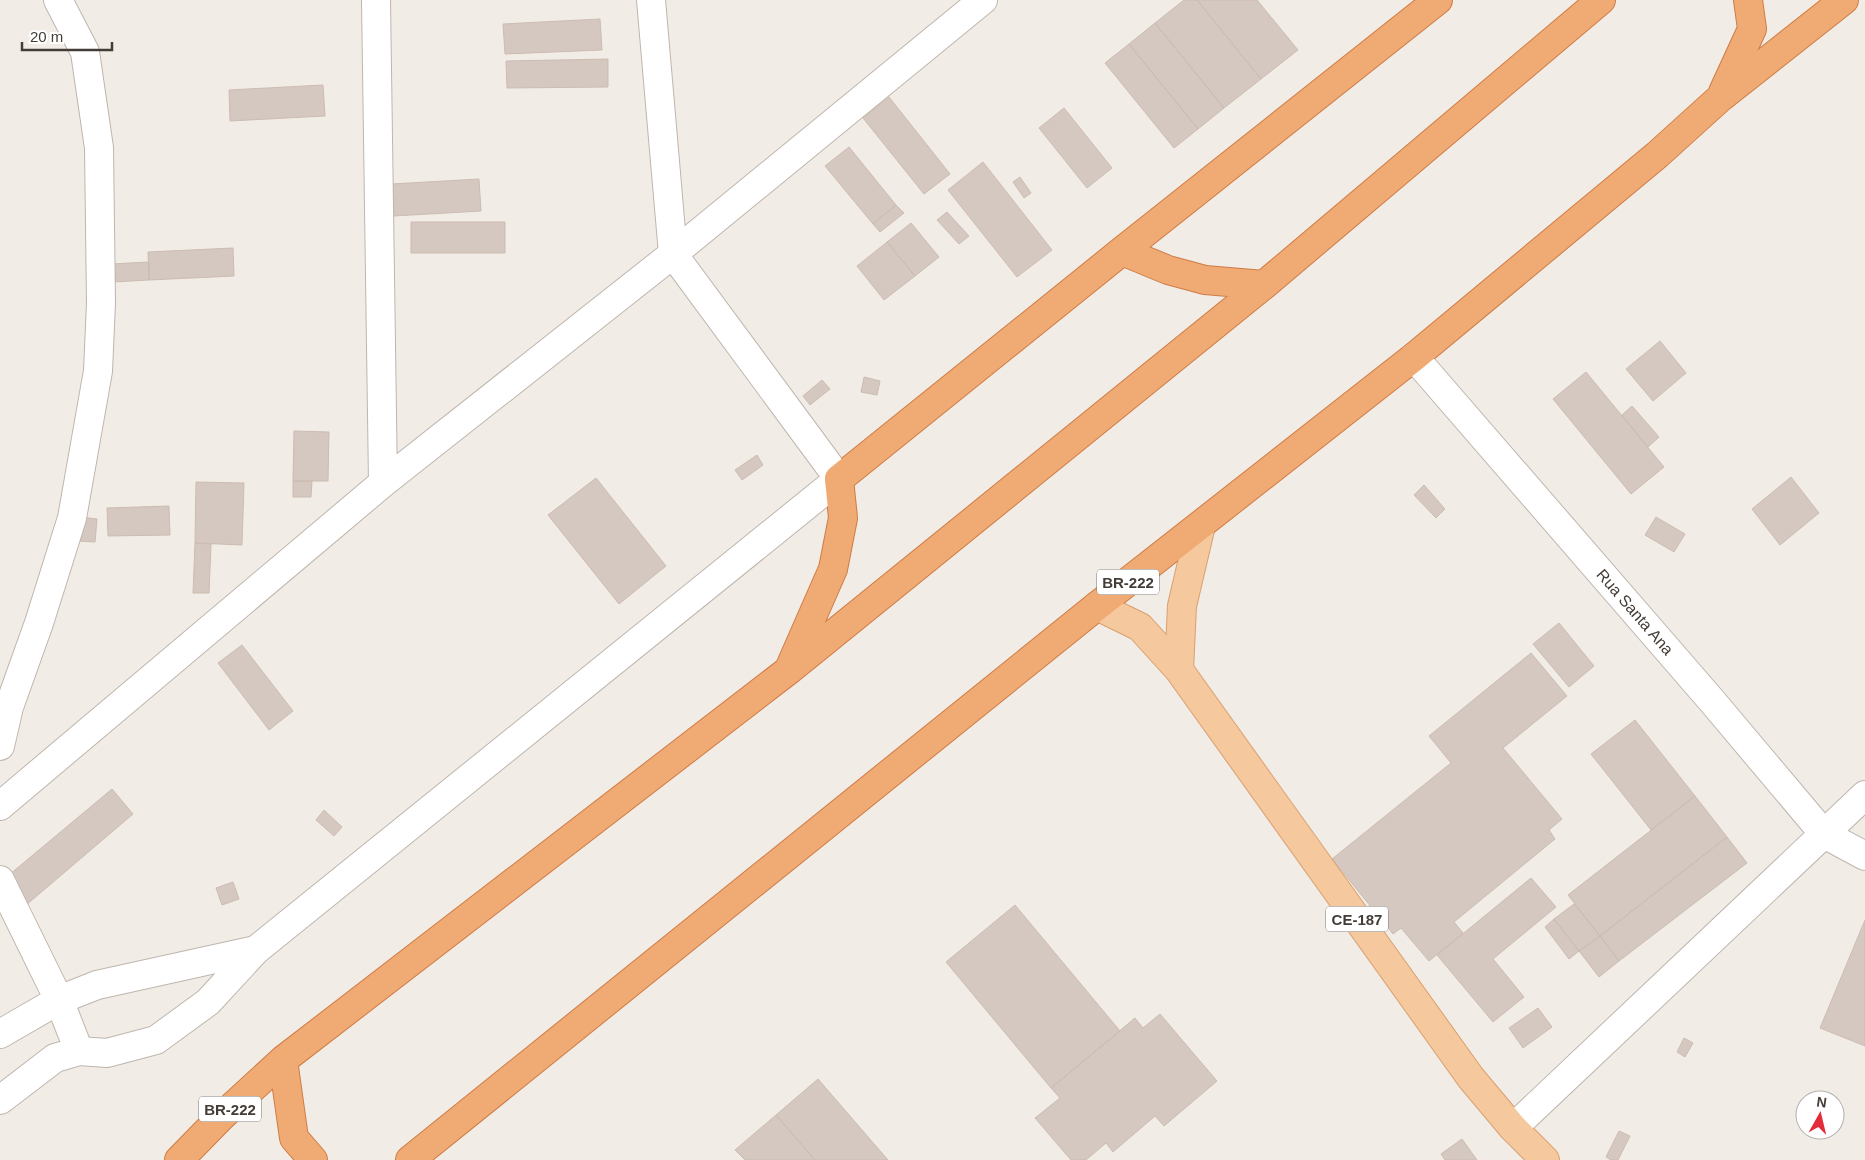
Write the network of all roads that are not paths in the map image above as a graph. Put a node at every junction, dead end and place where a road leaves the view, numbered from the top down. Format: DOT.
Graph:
graph roads {
  1 [pos="58,0"];
  2 [pos="376,0"];
  3 [pos="652,0"];
  4 [pos="983,0"];
  5 [pos="1438,0"];
  6 [pos="1601,0"];
  7 [pos="1748,0"];
  8 [pos="1844,0"];
  9 [pos="1720,98"];
  10 [pos="1122,251"];
  11 [pos="673,254"];
  12 [pos="1264,285"];
  13 [pos="1414,357"];
  14 [pos="839,479"];
  15 [pos="383,483"];
  16 [pos="1201,525"];
  17 [pos="1097,606"];
  18 [pos="789,670"];
  19 [pos="1179,670"];
  20 [pos="0,746"];
  21 [pos="1865,795"];
  22 [pos="0,806"];
  23 [pos="1824,834"];
  24 [pos="1865,856"];
  25 [pos="0,880"];
  26 [pos="256,950"];
  27 [pos="60,1000"];
  28 [pos="0,1034"];
  29 [pos="80,1051"];
  30 [pos="283,1060"];
  31 [pos="0,1100"];
  32 [pos="1513,1128"];
  33 [pos="179,1160"];
  34 [pos="313,1160"];
  35 [pos="410,1160"];
  36 [pos="1545,1160"];
  1 -- 20 [label="street"];
  2 -- 15 [label="street"];
  3 -- 11 [label="street"];
  4 -- 11 [label="street"];
  5 -- 10 [label="highway"];
  6 -- 12 [label="highway, BR-222"];
  7 -- 9 [label="highway"];
  8 -- 9 [label="highway, BR-222"];
  9 -- 13 [label="highway, BR-222"];
  10 -- 12 [label="highway"];
  10 -- 14 [label="highway"];
  11 -- 14 [label="street"];
  11 -- 15 [label="street"];
  12 -- 18 [label="highway, BR-222"];
  13 -- 16 [label="highway, BR-222"];
  13 -- 23 [label="street, Rua Santa Ana"];
  14 -- 18 [label="highway"];
  14 -- 26 [label="street"];
  15 -- 22 [label="street"];
  16 -- 17 [label="highway, BR-222"];
  16 -- 19 [label="main road"];
  17 -- 19 [label="main road, CE-187"];
  17 -- 35 [label="highway, BR-222"];
  18 -- 30 [label="highway, BR-222"];
  19 -- 32 [label="main road, CE-187"];
  21 -- 23 [label="street"];
  23 -- 24 [label="street, Rua Santa Ana"];
  23 -- 32 [label="street"];
  25 -- 27 [label="street"];
  26 -- 27 [label="street"];
  26 -- 29 [label="street"];
  27 -- 28 [label="street"];
  27 -- 29 [label="street"];
  29 -- 31 [label="street"];
  30 -- 33 [label="highway, BR-222"];
  30 -- 34 [label="highway"];
  32 -- 36 [label="main road, CE-187"];
}
